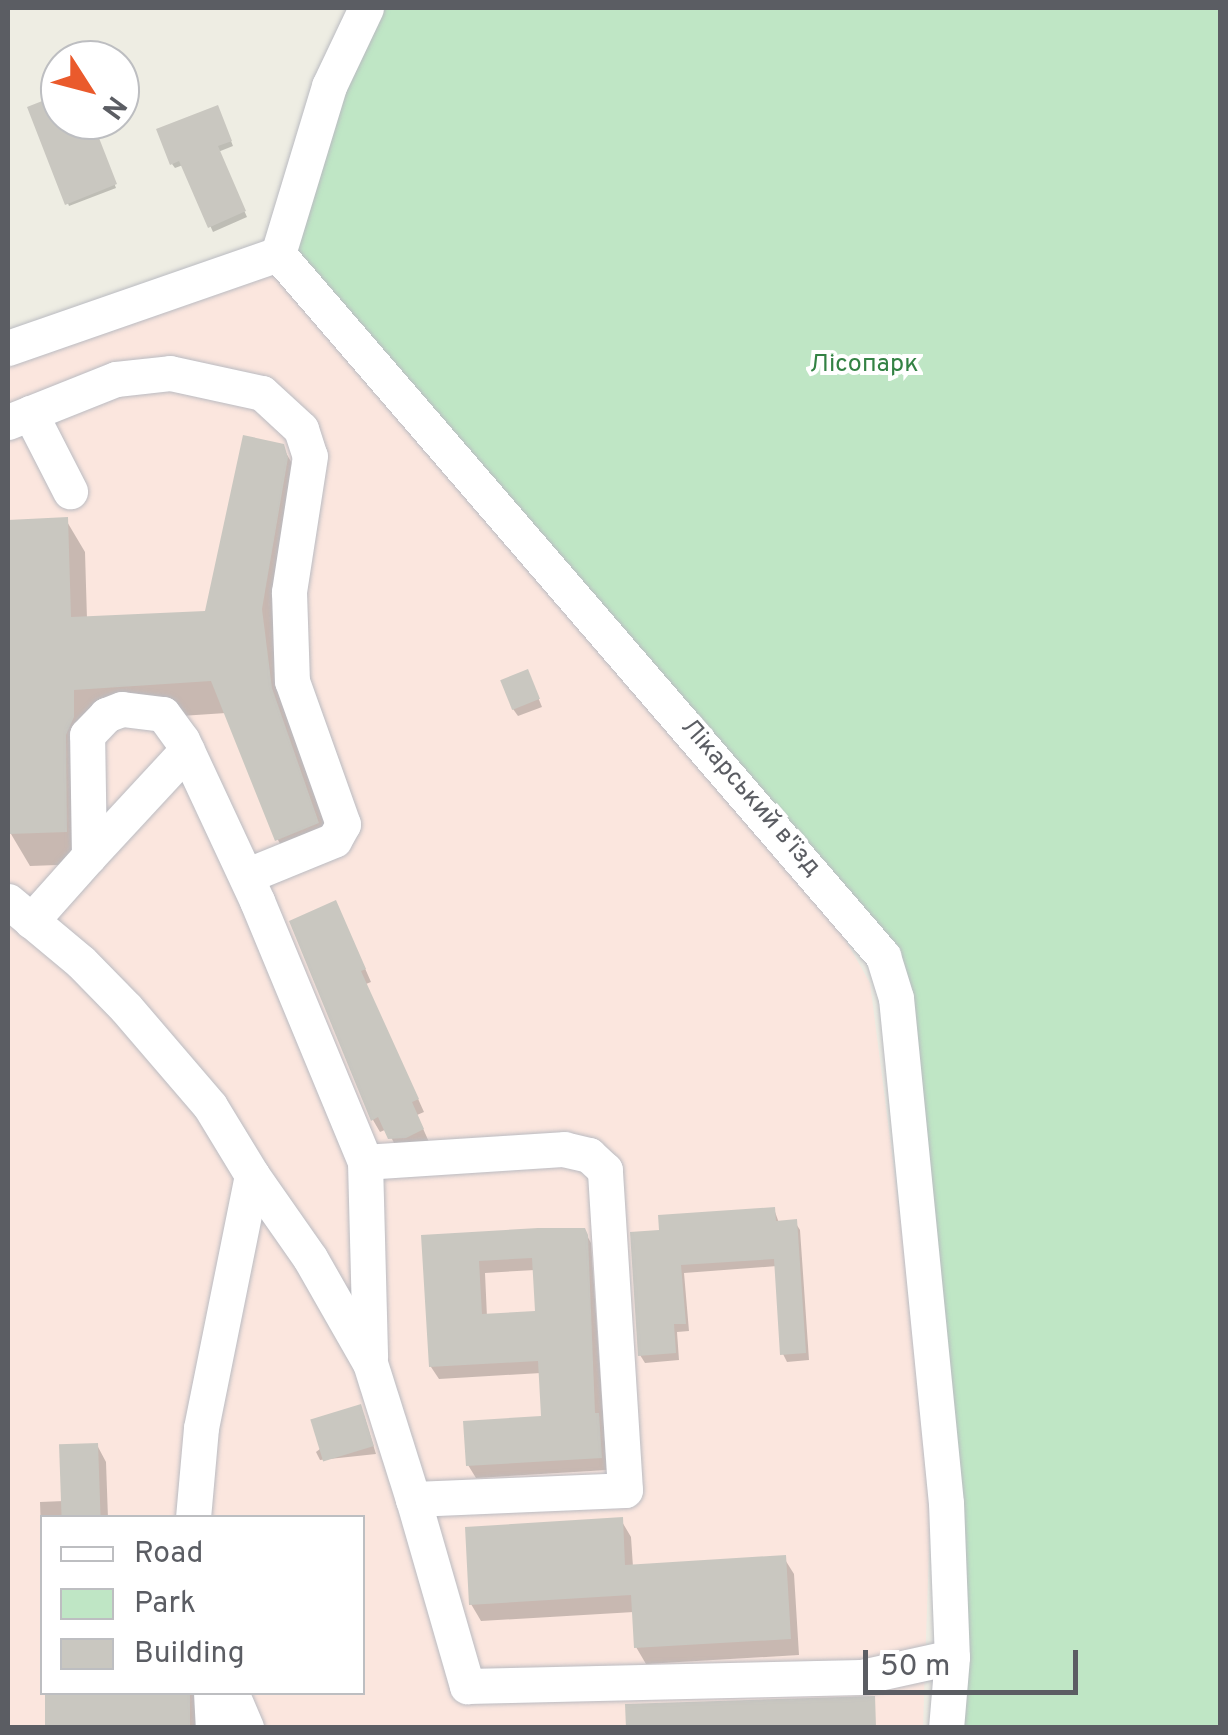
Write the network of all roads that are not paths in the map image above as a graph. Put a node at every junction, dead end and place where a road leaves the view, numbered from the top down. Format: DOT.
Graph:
graph roads {
  1 [pos="366,8"];
  2 [pos="278,254"];
  3 [pos="8,348"];
  4 [pos="19,418"];
  5 [pos="70,491"];
  6 [pos="187,750"];
  7 [pos="89,856"];
  8 [pos="246,876"];
  9 [pos="20,911"];
  10 [pos="365,1162"];
  11 [pos="252,1175"];
  12 [pos="370,1362"];
  13 [pos="413,1499"];
  14 [pos="193,1515"];
  15 [pos="952,1657"];
  16 [pos="211,1695"];
  17 [pos="232,1695"];
  18 [pos="213,1728"];
  19 [pos="246,1728"];
  20 [pos="946,1728"];
  1 -- 2 [label="street"];
  2 -- 3 [label="street"];
  2 -- 15 [label="street, Лікарський в'їзд"];
  4 -- 5 [label="street"];
  4 -- 8 [label="street"];
  6 -- 7 [label="street"];
  6 -- 7 [label="street"];
  6 -- 8 [label="street"];
  7 -- 9 [label="street"];
  8 -- 10 [label="street"];
  9 -- 11 [label="street"];
  10 -- 12 [label="street"];
  10 -- 13 [label="street"];
  11 -- 12 [label="street"];
  11 -- 14 [label="street"];
  12 -- 13 [label="street"];
  13 -- 15 [label="street"];
  15 -- 20 [label="street, Лікарський в'їзд"];
  16 -- 18 [label="street"];
  17 -- 19 [label="street"];
}
